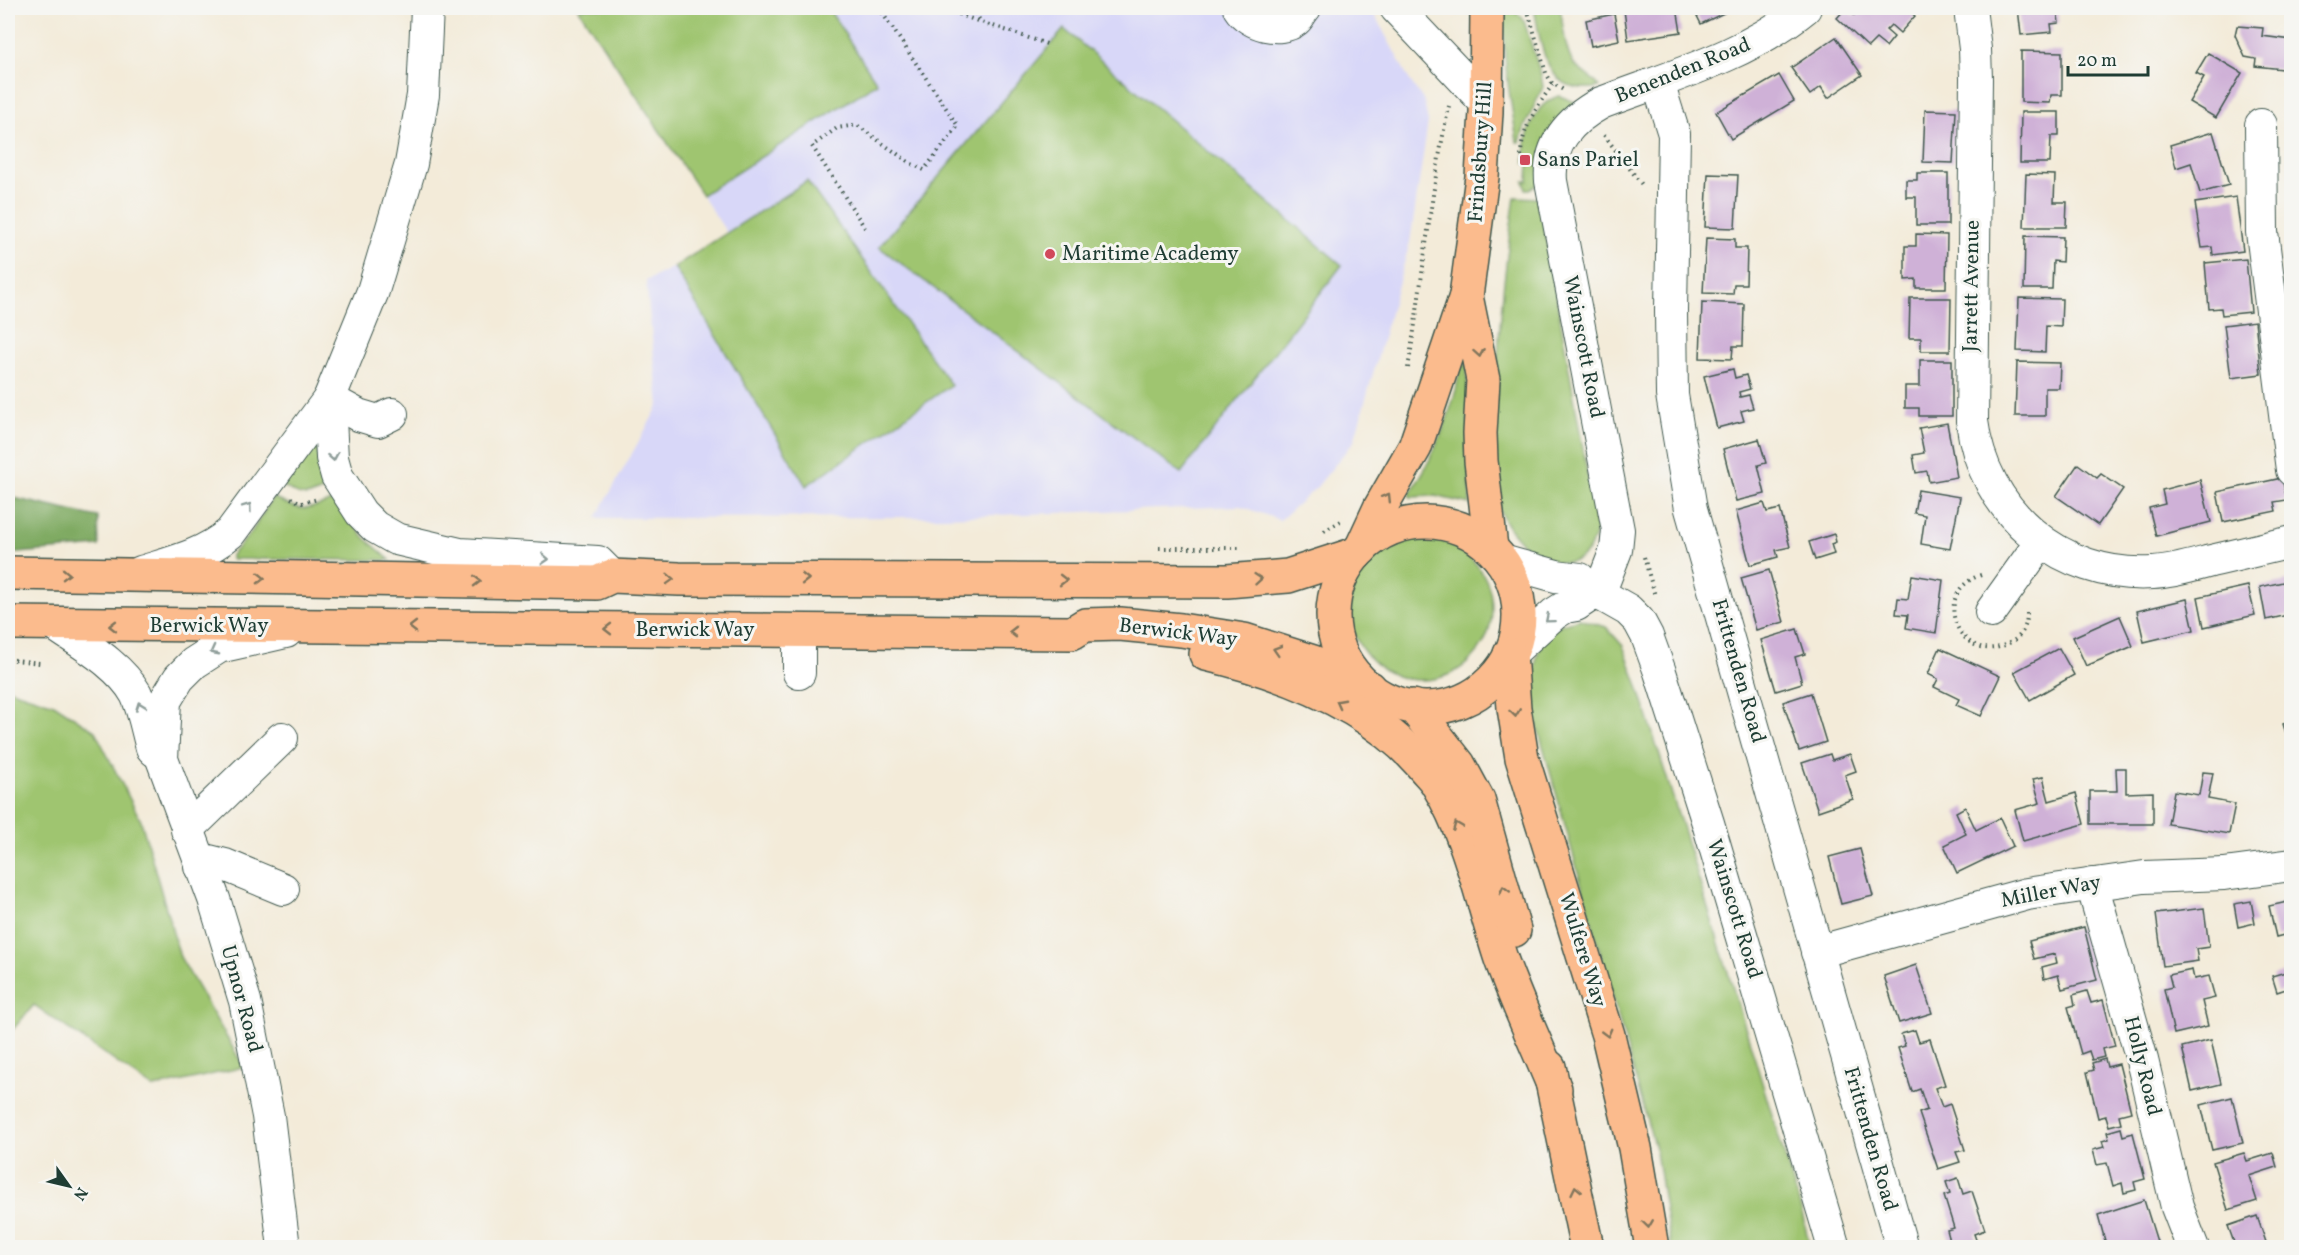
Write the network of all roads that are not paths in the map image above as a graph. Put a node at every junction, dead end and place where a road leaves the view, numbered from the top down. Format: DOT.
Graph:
graph roads {
  1 [pos="427,8"];
  2 [pos="1239,8"];
  3 [pos="1305,8"];
  4 [pos="1396,8"];
  5 [pos="1487,8"];
  6 [pos="1806,8"];
  7 [pos="1971,8"];
  8 [pos="1658,83"];
  9 [pos="1486,103"];
  10 [pos="1587,112"];
  11 [pos="2260,125"];
  12 [pos="1467,296"];
  13 [pos="329,399"];
  14 [pos="392,414"];
  15 [pos="2292,470"];
  16 [pos="2041,542"];
  17 [pos="2292,542"];
  18 [pos="1358,552"];
  19 [pos="1497,555"];
  20 [pos="8,573"];
  21 [pos="128,576"];
  22 [pos="612,576"];
  23 [pos="1597,594"];
  24 [pos="1991,612"];
  25 [pos="8,624"];
  26 [pos="55,625"];
  27 [pos="310,627"];
  28 [pos="799,630"];
  29 [pos="1072,633"];
  30 [pos="1510,654"];
  31 [pos="799,673"];
  32 [pos="1370,688"];
  33 [pos="1413,706"];
  34 [pos="282,738"];
  35 [pos="162,759"];
  36 [pos="186,830"];
  37 [pos="2292,865"];
  38 [pos="201,867"];
  39 [pos="2092,884"];
  40 [pos="283,889"];
  41 [pos="1817,952"];
  42 [pos="1555,1089"];
  43 [pos="284,1248"];
  44 [pos="1587,1248"];
  45 [pos="1652,1248"];
  46 [pos="1834,1248"];
  47 [pos="1902,1248"];
  48 [pos="2193,1248"];
  1 -- 13 [label="street"];
  2 -- 3 [label="street"];
  4 -- 9 [label="street"];
  5 -- 9 [label="main road, Frindsbury Hill"];
  6 -- 8 [label="street, Benenden Road"];
  7 -- 16 [label="street, Jarrett Avenue"];
  8 -- 10 [label="street, Benenden Road"];
  8 -- 41 [label="street, Frittenden Road"];
  9 -- 12 [label="main road, Frindsbury Hill"];
  10 -- 23 [label="street, Wainscott Road"];
  11 -- 15 [label="street"];
  18 -- 12 [label="main road, Frindsbury Hill, one-way"];
  12 -- 19 [label="main road, Frindsbury Hill, one-way"];
  13 -- 14 [label="street"];
  21 -- 13 [label="street, one-way"];
  13 -- 22 [label="street, one-way"];
  16 -- 17 [label="street, Jarrett Avenue"];
  16 -- 24 [label="street"];
  18 -- 19 [label="main road"];
  22 -- 18 [label="main road, one-way"];
  18 -- 32 [label="main road"];
  19 -- 23 [label="street, Wainscott Road"];
  19 -- 30 [label="main road"];
  20 -- 21 [label="main road, one-way"];
  21 -- 22 [label="main road, one-way"];
  23 -- 30 [label="street, one-way"];
  23 -- 46 [label="street, Wainscott Road"];
  25 -- 26 [label="main road, Berwick Way"];
  27 -- 26 [label="main road, Berwick Way, one-way"];
  35 -- 26 [label="street, one-way"];
  28 -- 27 [label="main road, Berwick Way, one-way"];
  27 -- 35 [label="street, one-way"];
  29 -- 28 [label="main road, Berwick Way, one-way"];
  28 -- 31 [label="street"];
  32 -- 29 [label="main road, Berwick Way, one-way"];
  42 -- 29 [label="main road, one-way"];
  30 -- 33 [label="main road"];
  30 -- 45 [label="main road, Wulfere Way, one-way"];
  32 -- 33 [label="main road"];
  42 -- 33 [label="main road, one-way"];
  34 -- 36 [label="street"];
  35 -- 36 [label="street, Upnor Road"];
  36 -- 38 [label="street, Upnor Road"];
  37 -- 39 [label="street, Miller Way"];
  38 -- 40 [label="street"];
  38 -- 43 [label="street, Upnor Road"];
  39 -- 41 [label="street, Miller Way"];
  39 -- 48 [label="street, Holly Road"];
  41 -- 47 [label="street, Frittenden Road"];
  44 -- 42 [label="main road, one-way"];
}
